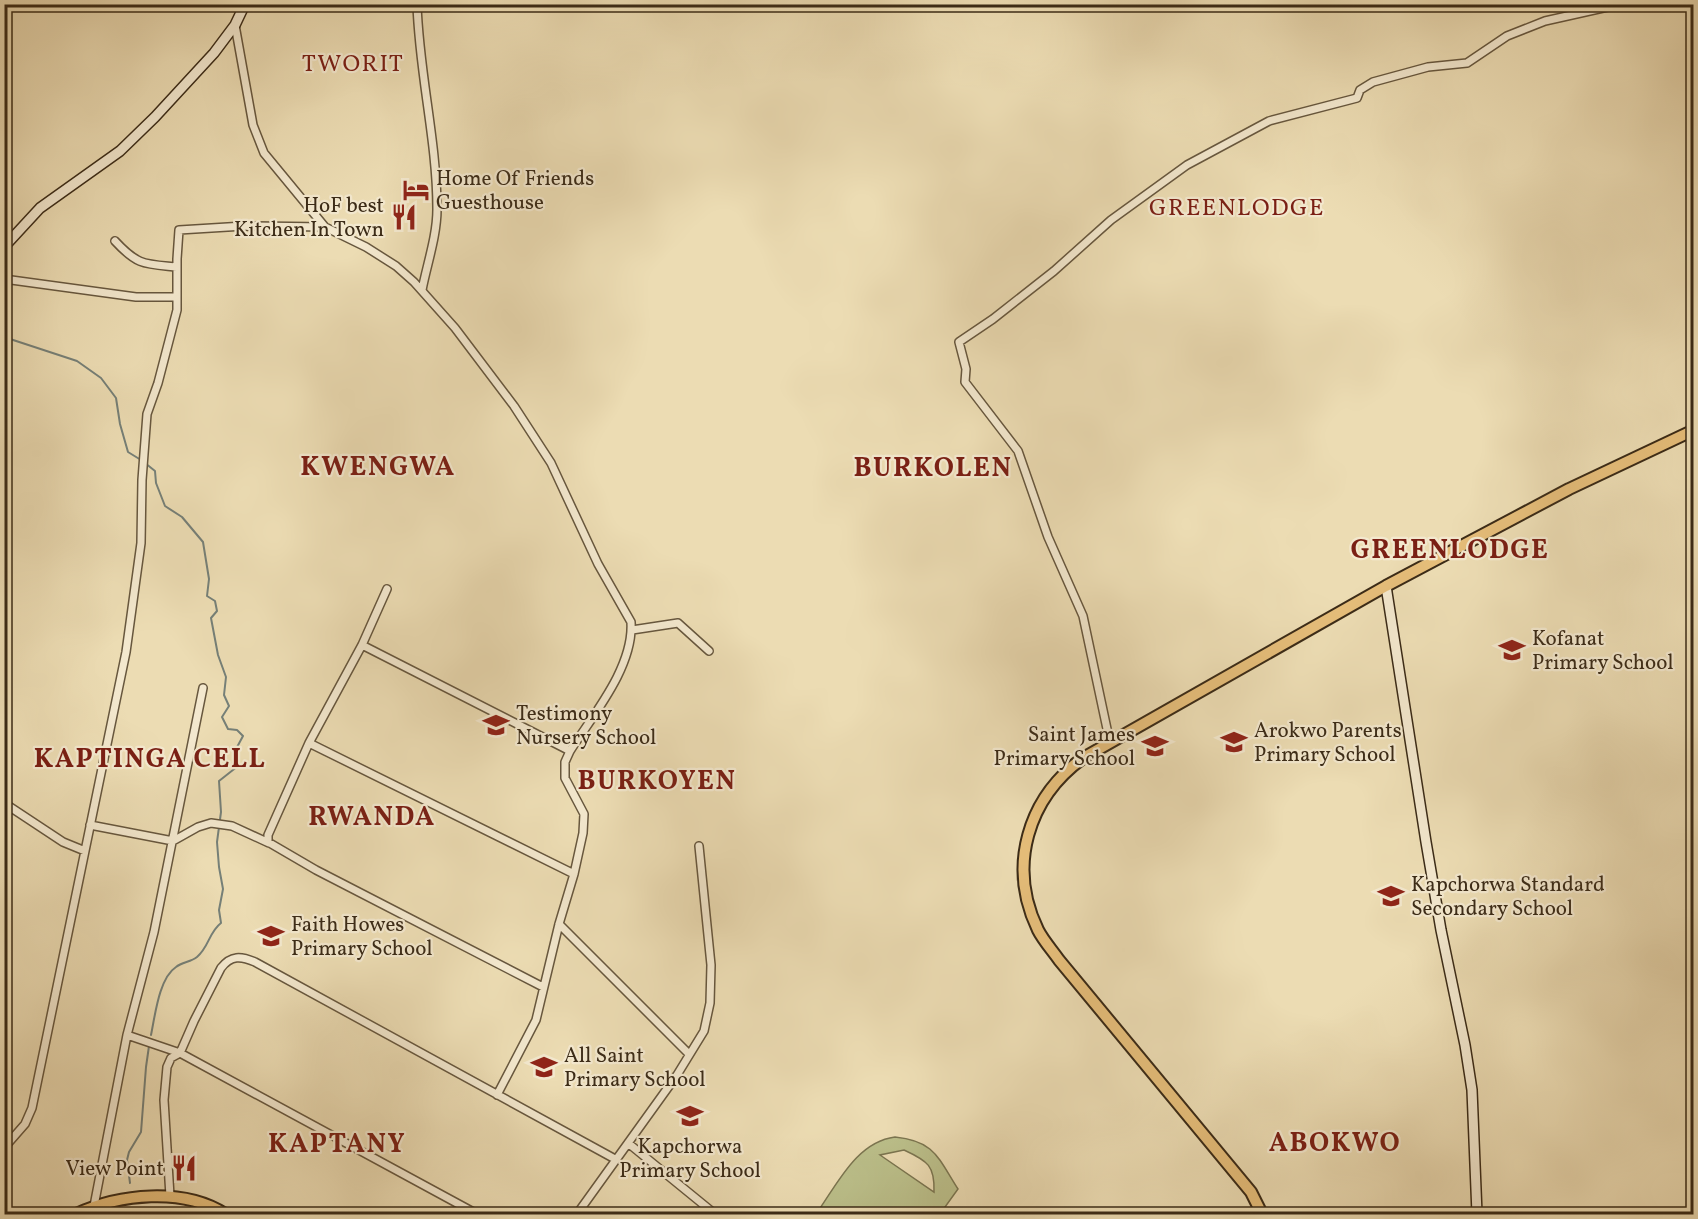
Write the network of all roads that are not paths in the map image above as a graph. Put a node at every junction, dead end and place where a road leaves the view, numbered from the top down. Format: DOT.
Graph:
graph roads {
  1 [pos="245,4"];
  2 [pos="417,4"];
  3 [pos="1621,4"];
  4 [pos="236,25"];
  5 [pos="325,227"];
  6 [pos="115,241"];
  7 [pos="4,247"];
  8 [pos="177,267"];
  9 [pos="4,279"];
  10 [pos="422,290"];
  11 [pos="177,297"];
  12 [pos="1694,430"];
  13 [pos="1386,586"];
  14 [pos="387,589"];
  15 [pos="632,630"];
  16 [pos="362,645"];
  17 [pos="709,651"];
  18 [pos="203,688"];
  19 [pos="309,743"];
  20 [pos="1110,743"];
  21 [pos="570,751"];
  22 [pos="4,803"];
  23 [pos="90,825"];
  24 [pos="173,841"];
  25 [pos="269,843"];
  26 [pos="699,846"];
  27 [pos="85,851"];
  28 [pos="574,874"];
  29 [pos="559,924"];
  30 [pos="543,987"];
  31 [pos="128,1035"];
  32 [pos="180,1053"];
  33 [pos="689,1054"];
  34 [pos="497,1095"];
  35 [pos="628,1143"];
  36 [pos="4,1148"];
  37 [pos="615,1159"];
  38 [pos="170,1196"];
  39 [pos="94,1206"];
  40 [pos="713,1214"];
  41 [pos="76,1215"];
  42 [pos="225,1215"];
  43 [pos="477,1215"];
  44 [pos="578,1215"];
  45 [pos="734,1215"];
  46 [pos="749,1215"];
  47 [pos="1262,1215"];
  48 [pos="1477,1215"];
  1 -- 4 [label="street"];
  2 -- 10 [label="street"];
  3 -- 20 [label="street"];
  4 -- 5 [label="street"];
  4 -- 7 [label="street"];
  5 -- 8 [label="street"];
  5 -- 10 [label="street"];
  6 -- 8 [label="street"];
  8 -- 11 [label="street"];
  9 -- 11 [label="street"];
  10 -- 15 [label="street"];
  11 -- 23 [label="street"];
  12 -- 13 [label="main road"];
  13 -- 20 [label="main road"];
  13 -- 48 [label="street"];
  14 -- 16 [label="street"];
  15 -- 17 [label="street"];
  15 -- 21 [label="street"];
  16 -- 19 [label="street"];
  16 -- 21 [label="street"];
  18 -- 24 [label="street"];
  19 -- 25 [label="street"];
  19 -- 28 [label="street"];
  20 -- 47 [label="main road"];
  21 -- 28 [label="street"];
  22 -- 27 [label="street"];
  23 -- 24 [label="street"];
  23 -- 27 [label="street"];
  24 -- 25 [label="street"];
  24 -- 31 [label="street"];
  25 -- 30 [label="street"];
  26 -- 33 [label="street"];
  27 -- 36 [label="street"];
  28 -- 29 [label="street"];
  29 -- 30 [label="street"];
  29 -- 33 [label="street"];
  30 -- 34 [label="street"];
  31 -- 32 [label="street"];
  31 -- 39 [label="street"];
  32 -- 34 [label="street"];
  32 -- 38 [label="street"];
  32 -- 43 [label="street"];
  33 -- 35 [label="street"];
  34 -- 37 [label="street"];
  35 -- 37 [label="street"];
  35 -- 40 [label="street"];
  37 -- 44 [label="street"];
  38 -- 39 [label="main road"];
  38 -- 42 [label="main road"];
  39 -- 41 [label="main road"];
  45 -- 46 [label="street"];
}
